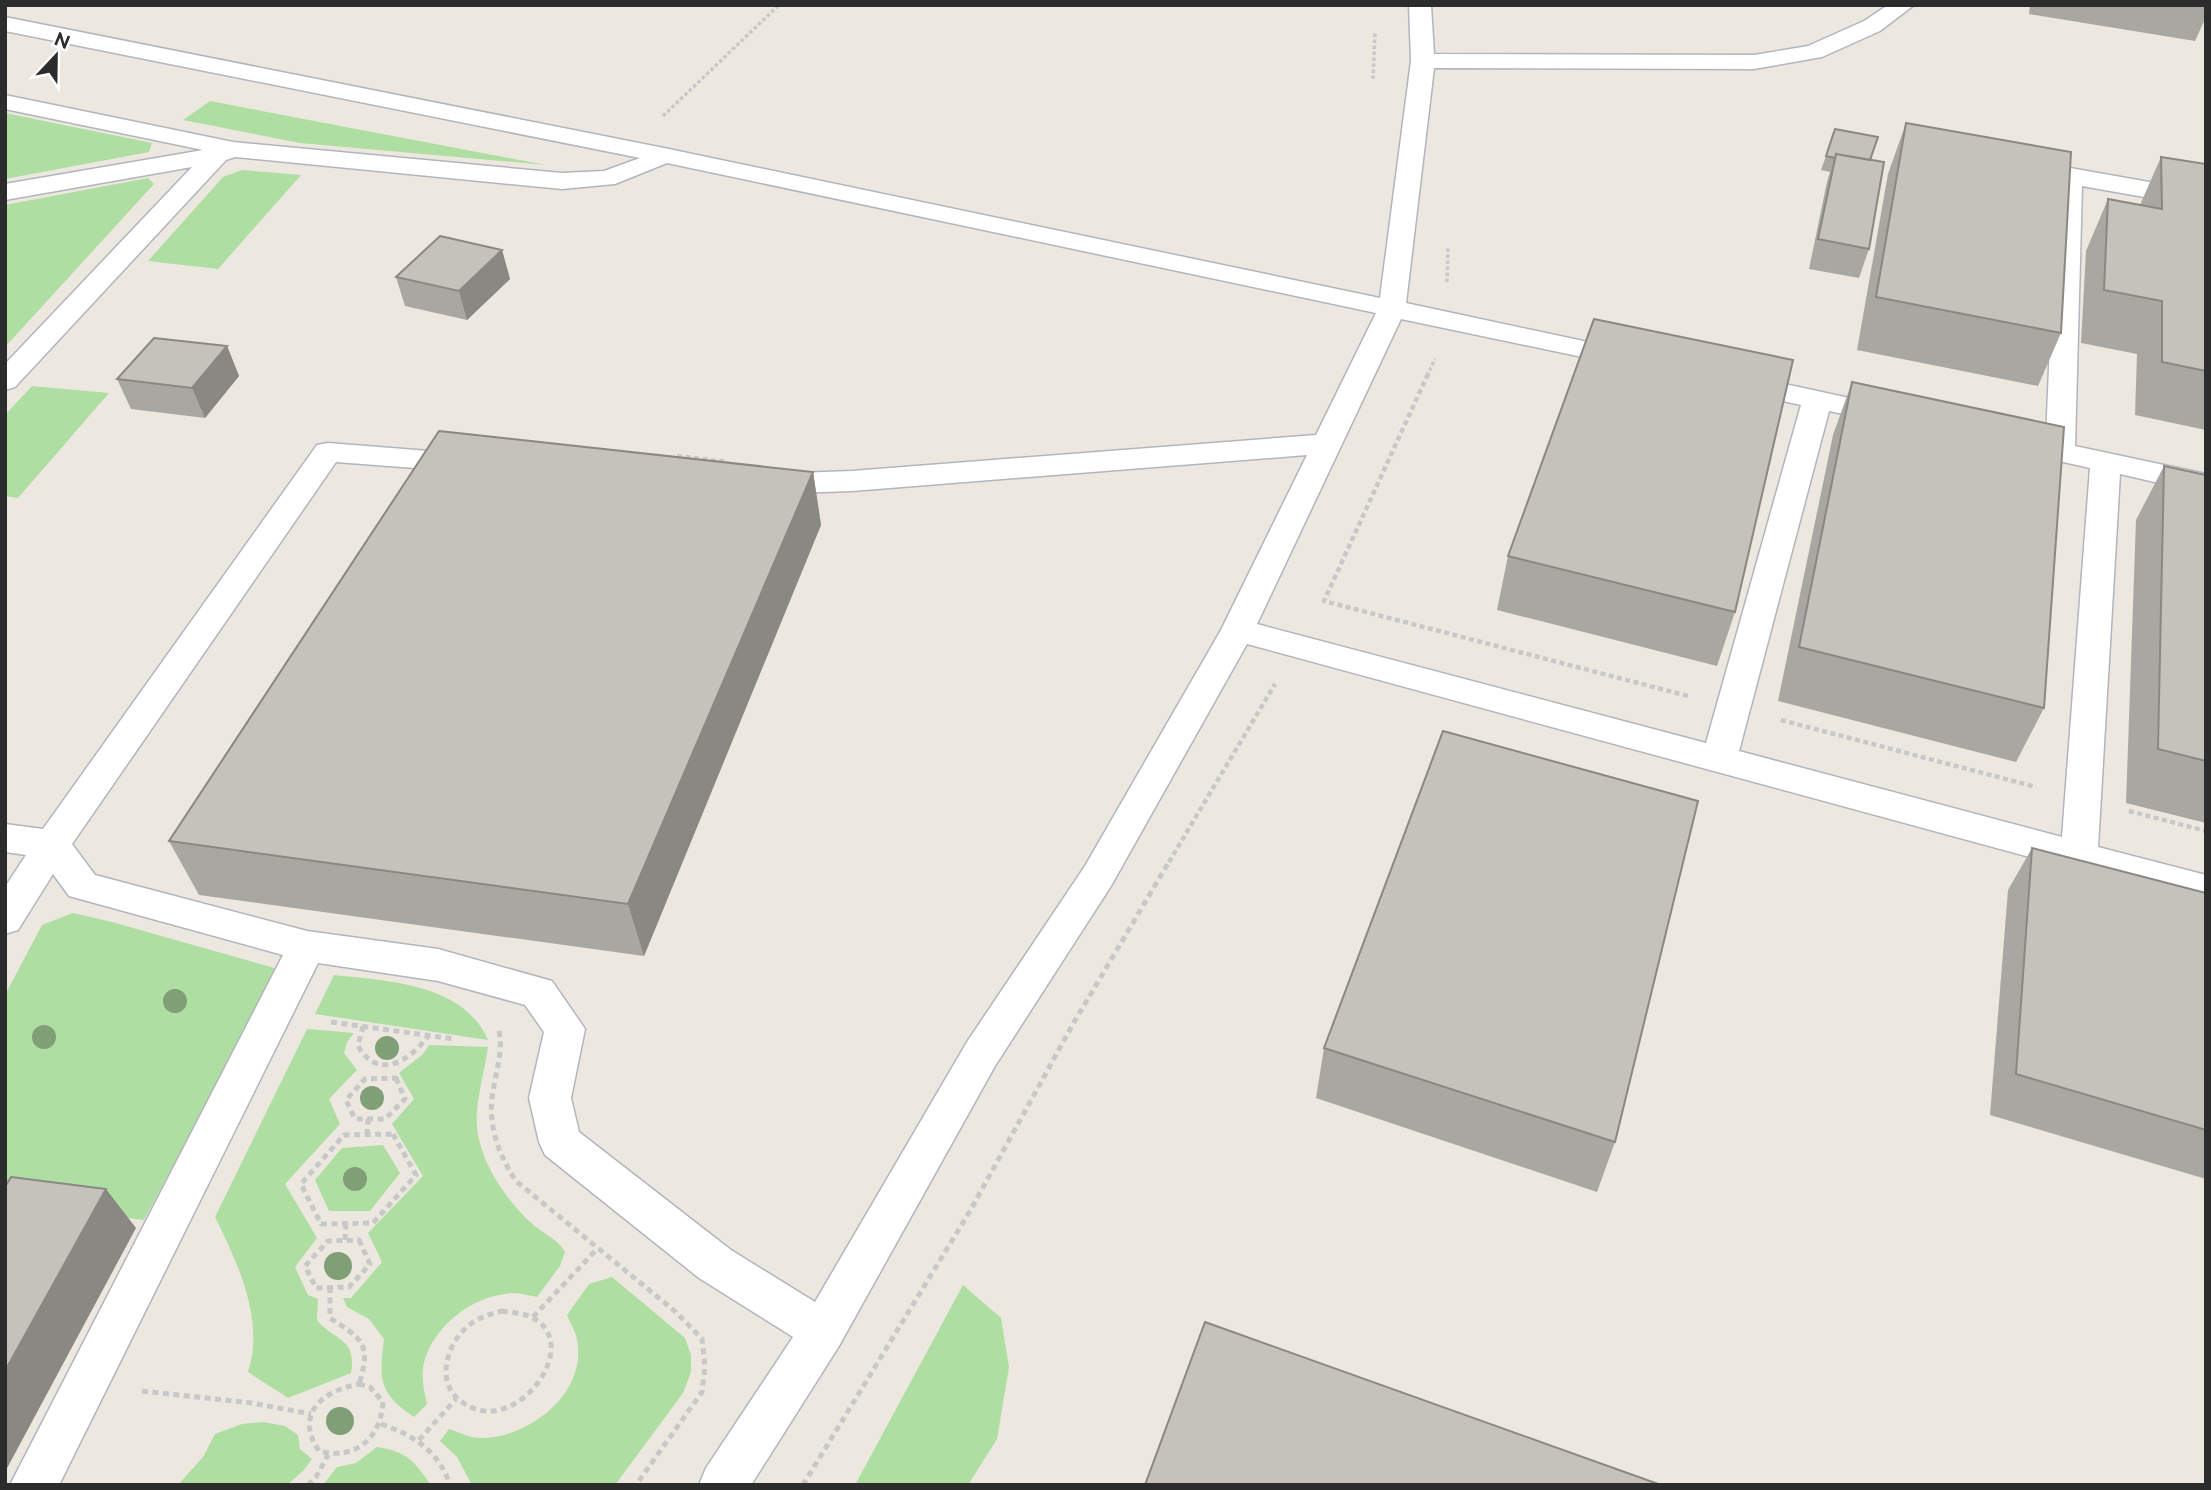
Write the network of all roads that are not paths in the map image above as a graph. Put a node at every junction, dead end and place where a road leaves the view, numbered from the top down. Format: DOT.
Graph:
graph roads {
  1 [pos="1420,5"];
  2 [pos="1903,5"];
  3 [pos="5,24"];
  4 [pos="1423,61"];
  5 [pos="5,102"];
  6 [pos="225,152"];
  7 [pos="664,155"];
  8 [pos="5,192"];
  9 [pos="2206,200"];
  10 [pos="1392,308"];
  11 [pos="1657,365"];
  12 [pos="1710,377"];
  13 [pos="5,381"];
  14 [pos="1816,400"];
  15 [pos="1911,419"];
  16 [pos="1992,437"];
  17 [pos="1326,444"];
  18 [pos="2060,451"];
  19 [pos="2106,461"];
  20 [pos="498,466"];
  21 [pos="741,474"];
  22 [pos="2206,484"];
  23 [pos="1238,630"];
  24 [pos="1719,759"];
  25 [pos="5,838"];
  26 [pos="52,844"];
  27 [pos="2079,855"];
  28 [pos="2206,890"];
  29 [pos="5,919"];
  30 [pos="307,946"];
  31 [pos="823,1331"];
  32 [pos="34,1485"];
  33 [pos="723,1485"];
  1 -- 4 [label="lane"];
  2 -- 4 [label="lane"];
  3 -- 7 [label="lane"];
  4 -- 10 [label="lane"];
  5 -- 6 [label="lane"];
  6 -- 7 [label="lane"];
  6 -- 8 [label="lane"];
  6 -- 13 [label="lane"];
  7 -- 10 [label="lane"];
  9 -- 18 [label="lane"];
  10 -- 11 [label="lane"];
  10 -- 17 [label="lane"];
  12 -- 14 [label="lane"];
  14 -- 15 [label="lane"];
  14 -- 24 [label="lane"];
  16 -- 18 [label="lane"];
  17 -- 21 [label="lane"];
  17 -- 23 [label="lane"];
  18 -- 19 [label="lane"];
  19 -- 22 [label="lane"];
  19 -- 27 [label="lane"];
  20 -- 26 [label="lane"];
  23 -- 24 [label="lane"];
  23 -- 31 [label="lane"];
  24 -- 27 [label="lane"];
  25 -- 26 [label="lane"];
  26 -- 29 [label="lane"];
  26 -- 30 [label="lane"];
  27 -- 28 [label="lane"];
  30 -- 31 [label="lane"];
  30 -- 32 [label="lane"];
  31 -- 33 [label="lane"];
}
